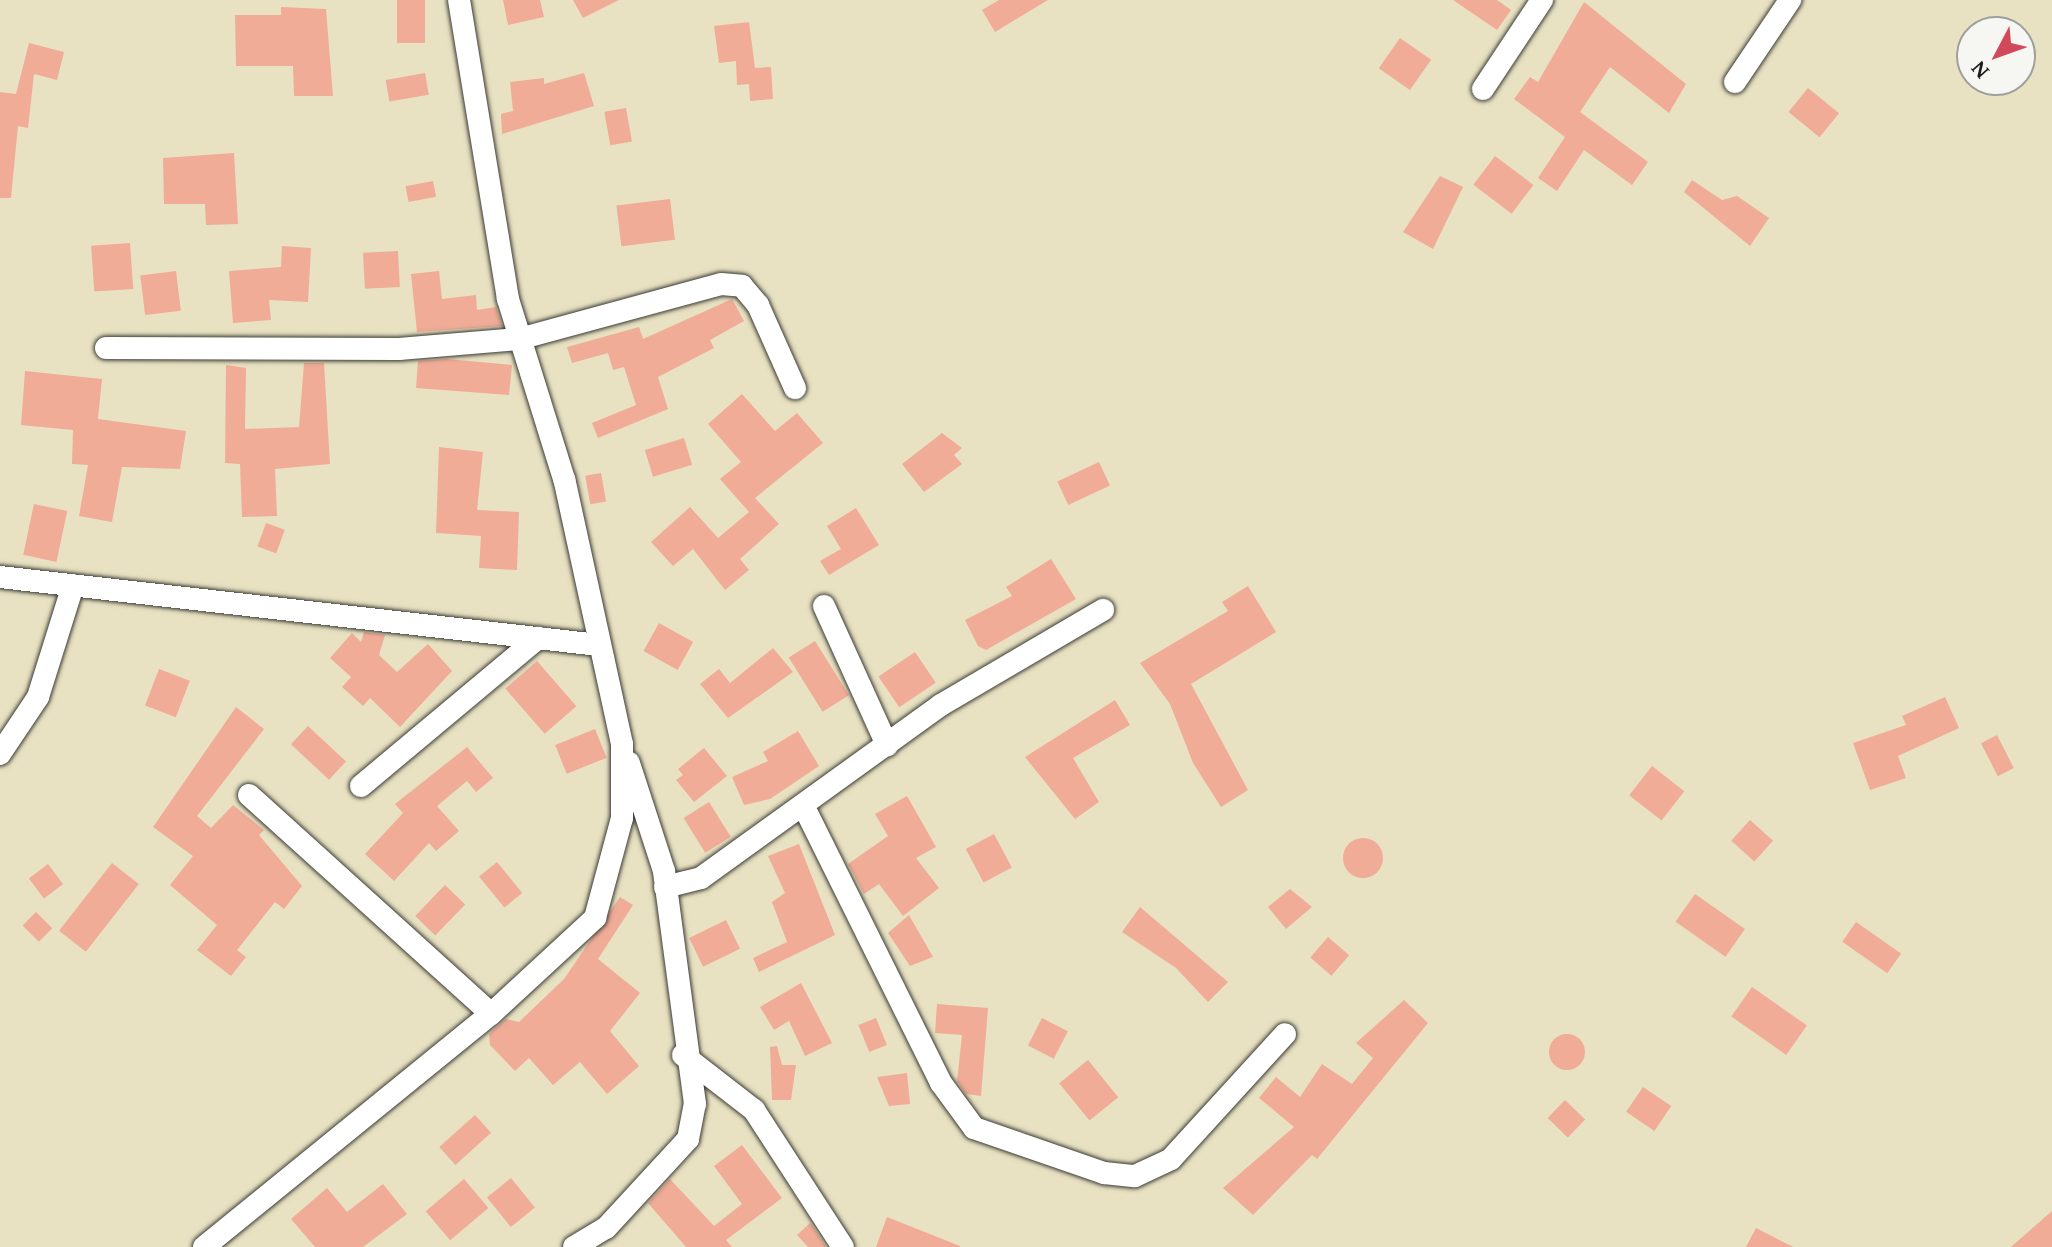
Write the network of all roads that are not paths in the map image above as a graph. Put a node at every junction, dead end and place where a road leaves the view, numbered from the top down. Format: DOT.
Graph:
graph roads {
  1 [pos="459,0"];
  2 [pos="1542,0"];
  3 [pos="1790,0"];
  4 [pos="1735,82"];
  5 [pos="1483,89"];
  6 [pos="519,339"];
  7 [pos="106,348"];
  8 [pos="795,388"];
  9 [pos="0,577"];
  10 [pos="73,585"];
  11 [pos="824,606"];
  12 [pos="1103,610"];
  13 [pos="538,638"];
  14 [pos="599,645"];
  15 [pos="622,744"];
  16 [pos="887,745"];
  17 [pos="0,754"];
  18 [pos="361,786"];
  19 [pos="249,795"];
  20 [pos="804,807"];
  21 [pos="665,887"];
  22 [pos="491,1014"];
  23 [pos="1285,1034"];
  24 [pos="683,1055"];
  25 [pos="204,1247"];
  26 [pos="574,1247"];
  27 [pos="843,1247"];
  1 -- 6 [label="street"];
  2 -- 5 [label="street"];
  3 -- 4 [label="street"];
  6 -- 7 [label="street"];
  6 -- 8 [label="street"];
  6 -- 14 [label="street"];
  9 -- 10 [label="street"];
  10 -- 13 [label="street"];
  10 -- 17 [label="street"];
  11 -- 16 [label="street"];
  12 -- 16 [label="street"];
  13 -- 14 [label="street"];
  13 -- 18 [label="street"];
  14 -- 15 [label="street"];
  15 -- 21 [label="street"];
  15 -- 22 [label="street"];
  16 -- 20 [label="street"];
  19 -- 22 [label="street"];
  20 -- 21 [label="street"];
  20 -- 23 [label="street"];
  21 -- 24 [label="street"];
  22 -- 25 [label="street"];
  24 -- 26 [label="street"];
  24 -- 27 [label="street"];
}
